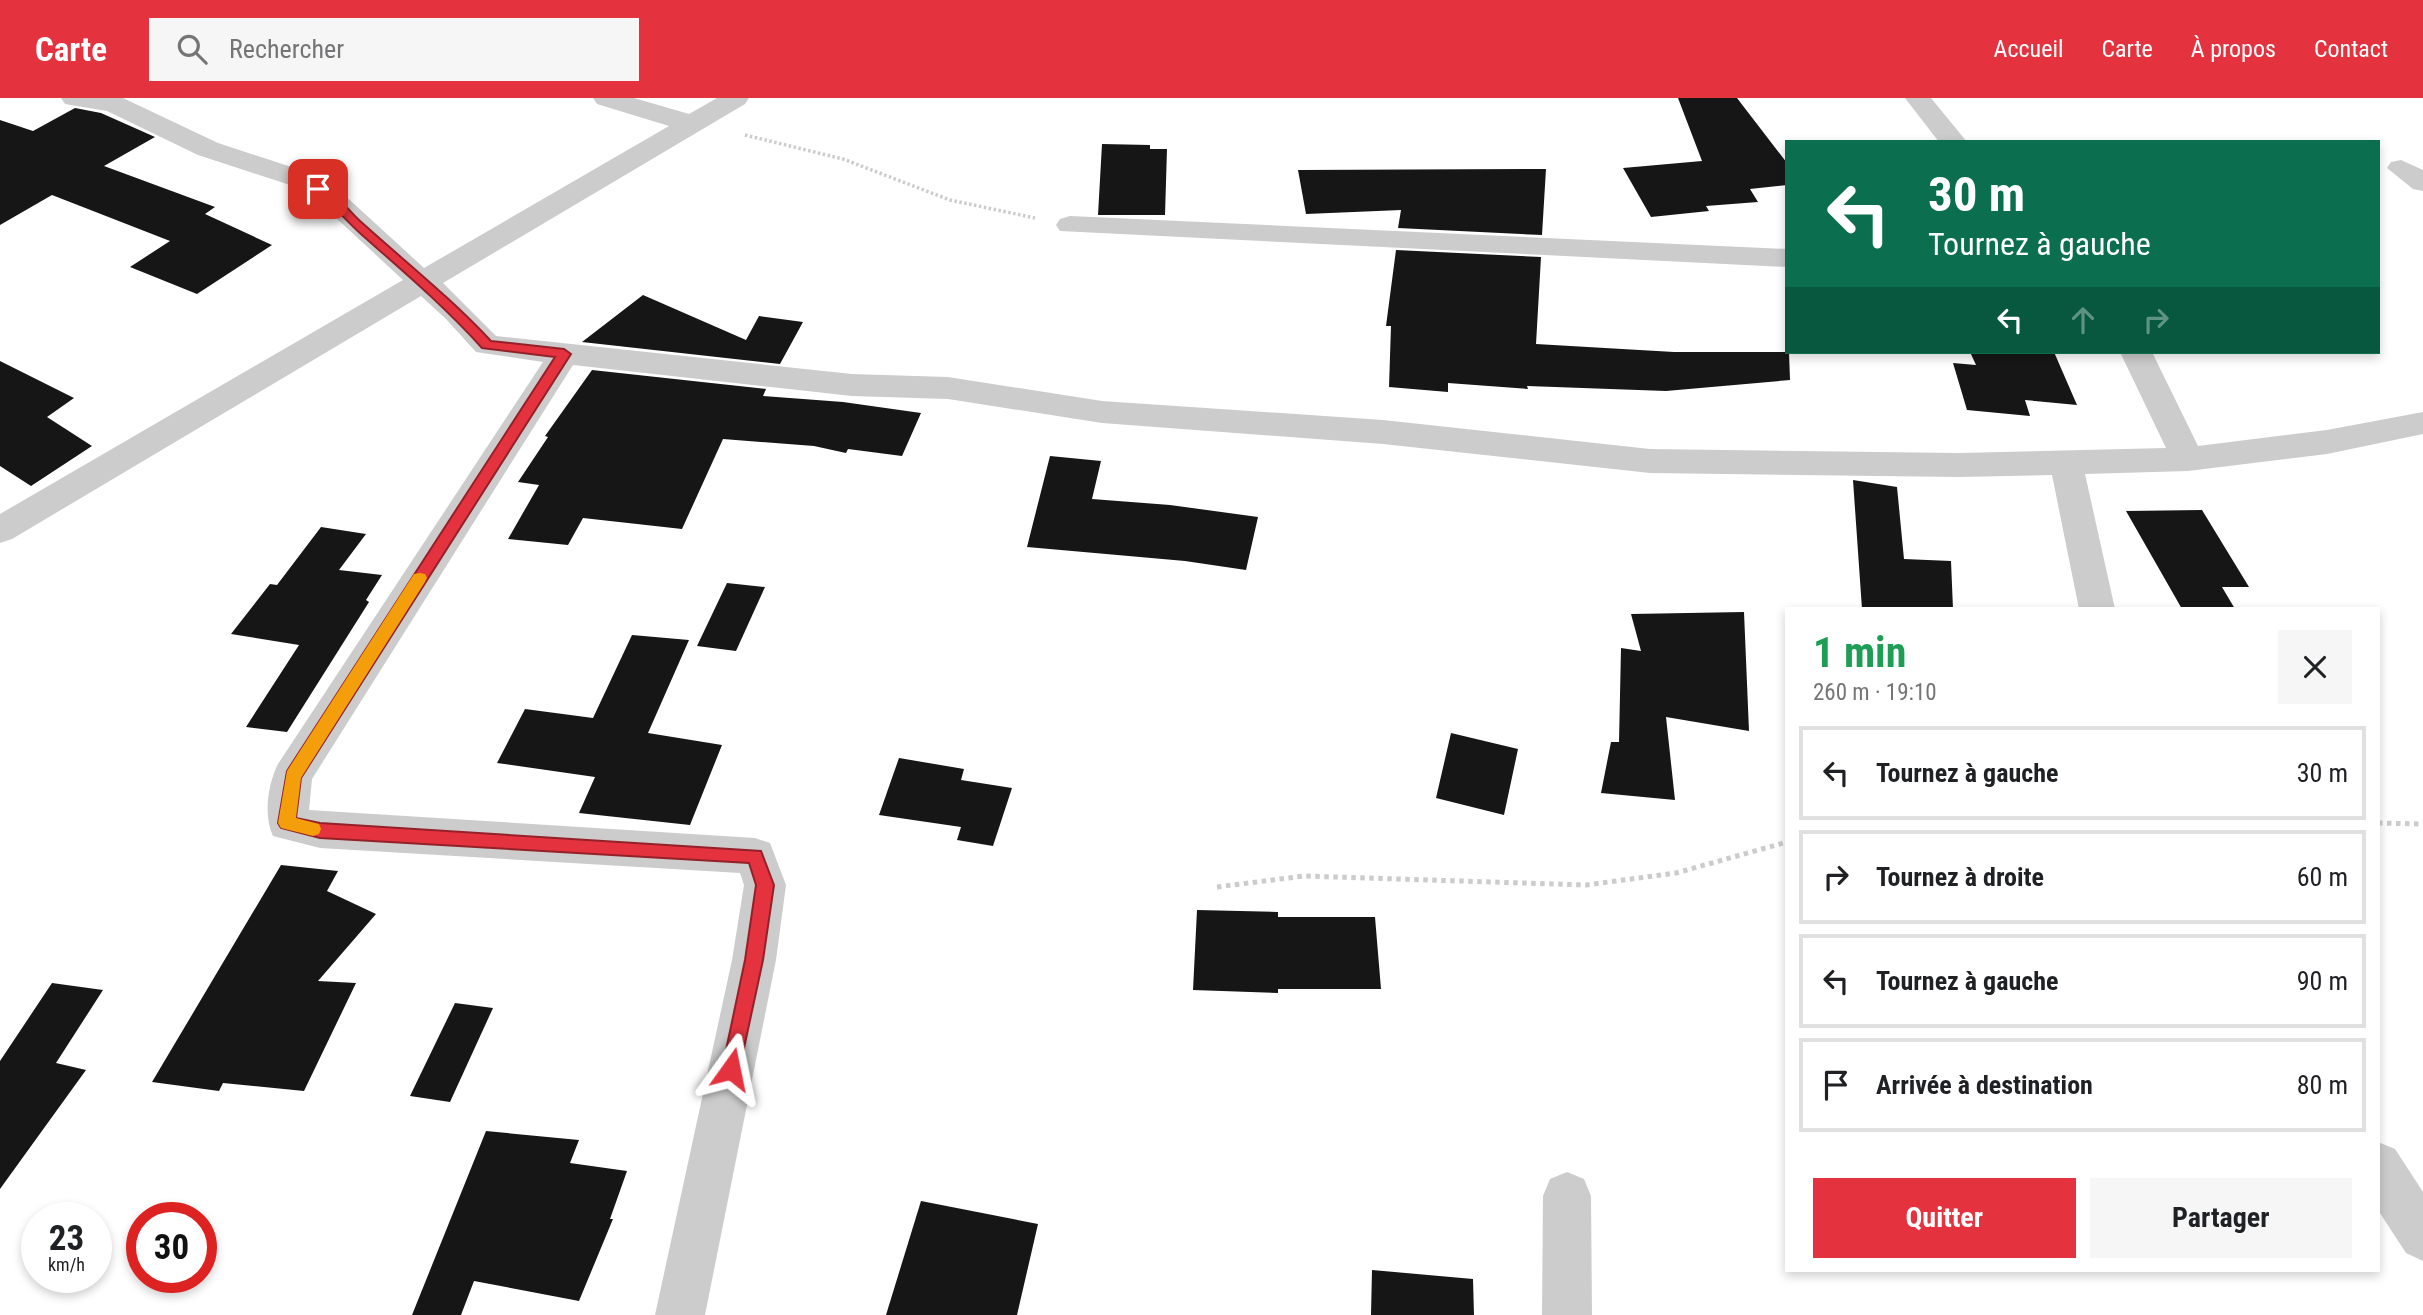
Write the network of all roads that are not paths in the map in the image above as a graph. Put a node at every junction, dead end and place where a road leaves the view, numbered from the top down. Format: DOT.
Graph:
graph roads {
  1 [pos="74,98"];
  2 [pos="606,98"];
  3 [pos="736,98"];
  4 [pos="1918,98"];
  5 [pos="692,124"];
  6 [pos="1952,140"];
  7 [pos="1070,225"];
  8 [pos="1785,258"];
  9 [pos="422,280"];
  10 [pos="564,354"];
  11 [pos="2137,354"];
  12 [pos="2423,422"];
  13 [pos="2188,459"];
  14 [pos="2066,463"];
  15 [pos="0,530"];
  16 [pos="2097,607"];
  17 [pos="2380,1169"];
  18 [pos="1567,1196"];
  19 [pos="2423,1236"];
  20 [pos="680,1315"];
  21 [pos="1567,1315"];
  1 -- 9 [label="street"];
  2 -- 5 [label="street"];
  3 -- 5 [label="street"];
  4 -- 6 [label="street"];
  5 -- 9 [label="street"];
  7 -- 8 [label="street"];
  9 -- 10 [label="street"];
  9 -- 15 [label="street"];
  10 -- 14 [label="street"];
  10 -- 20 [label="street"];
  11 -- 13 [label="street"];
  12 -- 13 [label="street"];
  13 -- 14 [label="street"];
  14 -- 16 [label="street"];
  17 -- 19 [label="street"];
  18 -- 21 [label="street"];
}
